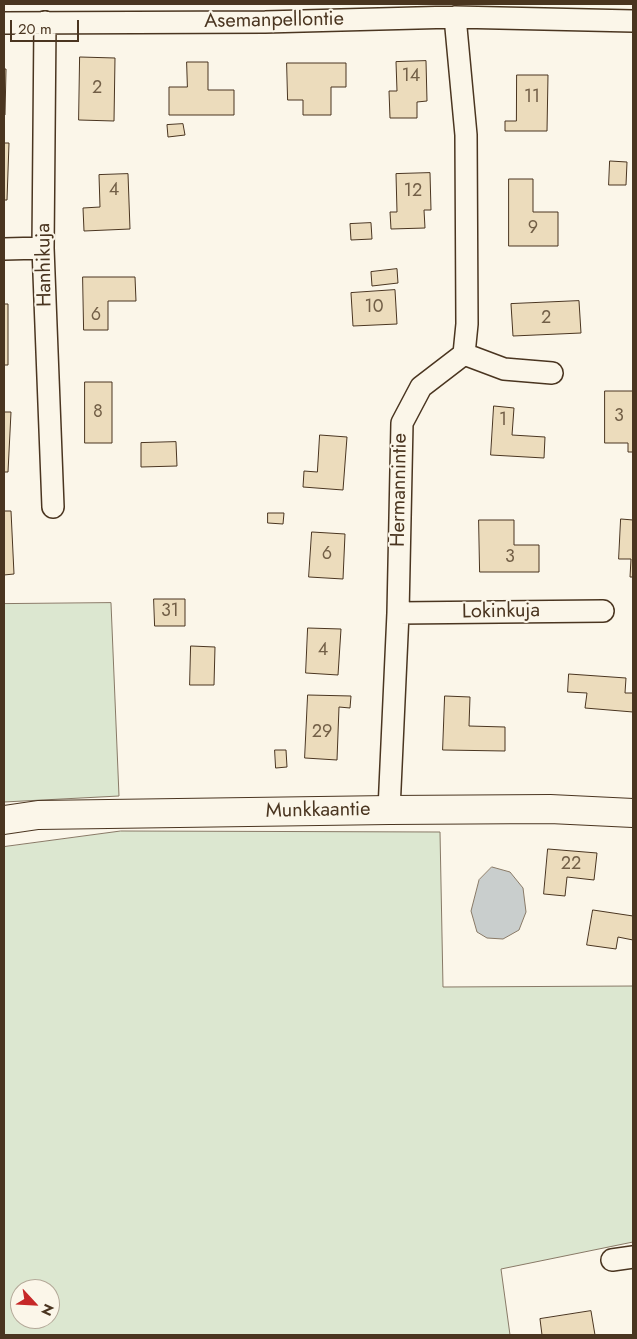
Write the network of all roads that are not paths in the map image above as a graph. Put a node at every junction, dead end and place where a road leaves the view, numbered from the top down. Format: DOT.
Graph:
graph roads {
  1 [pos="265,13"];
  2 [pos="455,17"];
  3 [pos="633,21"];
  4 [pos="45,22"];
  5 [pos="4,23"];
  6 [pos="44,248"];
  7 [pos="4,249"];
  8 [pos="464,354"];
  9 [pos="552,373"];
  10 [pos="53,508"];
  11 [pos="603,611"];
  12 [pos="398,613"];
  13 [pos="389,810"];
  14 [pos="633,813"];
  15 [pos="4,820"];
  16 [pos="633,1257"];
  17 [pos="612,1260"];
  1 -- 2 [label="street, Asemanpellontie"];
  1 -- 4 [label="street, Asemanpellontie"];
  2 -- 3 [label="street, Asemanpellontie"];
  2 -- 8 [label="street"];
  4 -- 5 [label="street, Asemanpellontie"];
  4 -- 6 [label="street, Hanhikuja"];
  6 -- 7 [label="street"];
  6 -- 10 [label="street, Hanhikuja"];
  8 -- 9 [label="street"];
  8 -- 12 [label="street, Hermannintie"];
  11 -- 12 [label="street, Lokinkuja"];
  12 -- 13 [label="street, Hermannintie"];
  13 -- 14 [label="street, Munkkaantie"];
  13 -- 15 [label="street, Munkkaantie"];
  16 -- 17 [label="street"];
}
